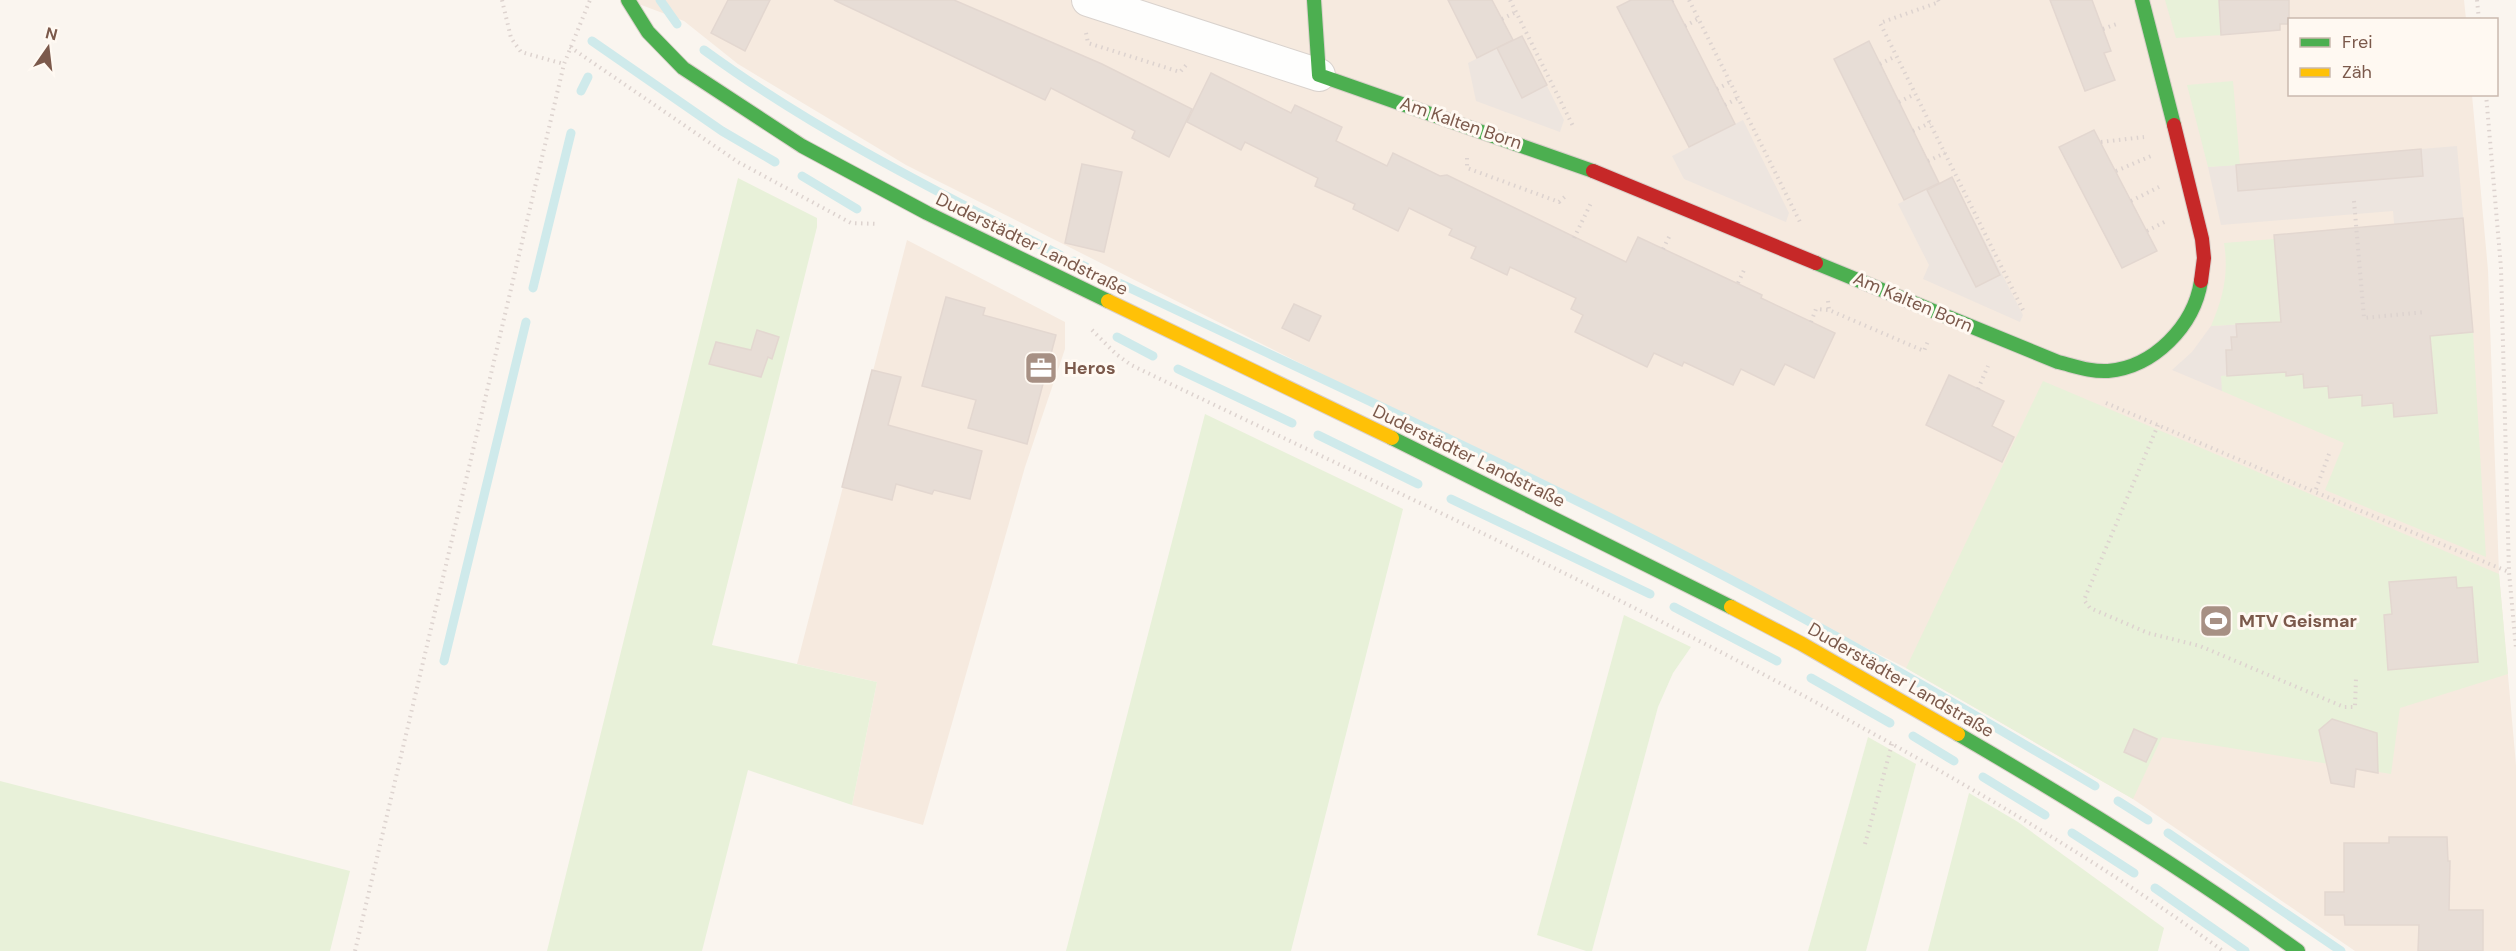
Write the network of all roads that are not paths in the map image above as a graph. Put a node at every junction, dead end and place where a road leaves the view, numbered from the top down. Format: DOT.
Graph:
graph roads {
  1 [pos="628,0"];
  2 [pos="1088,0"];
  3 [pos="1314,0"];
  4 [pos="2142,0"];
  5 [pos="1319,75"];
  6 [pos="2298,951"];
  1 -- 6 [label="main road, Duderstädter Landstraße"];
  2 -- 5 [label="street, Am Kalten Born"];
  3 -- 5 [label="main road"];
  4 -- 5 [label="main road, Am Kalten Born"];
}
